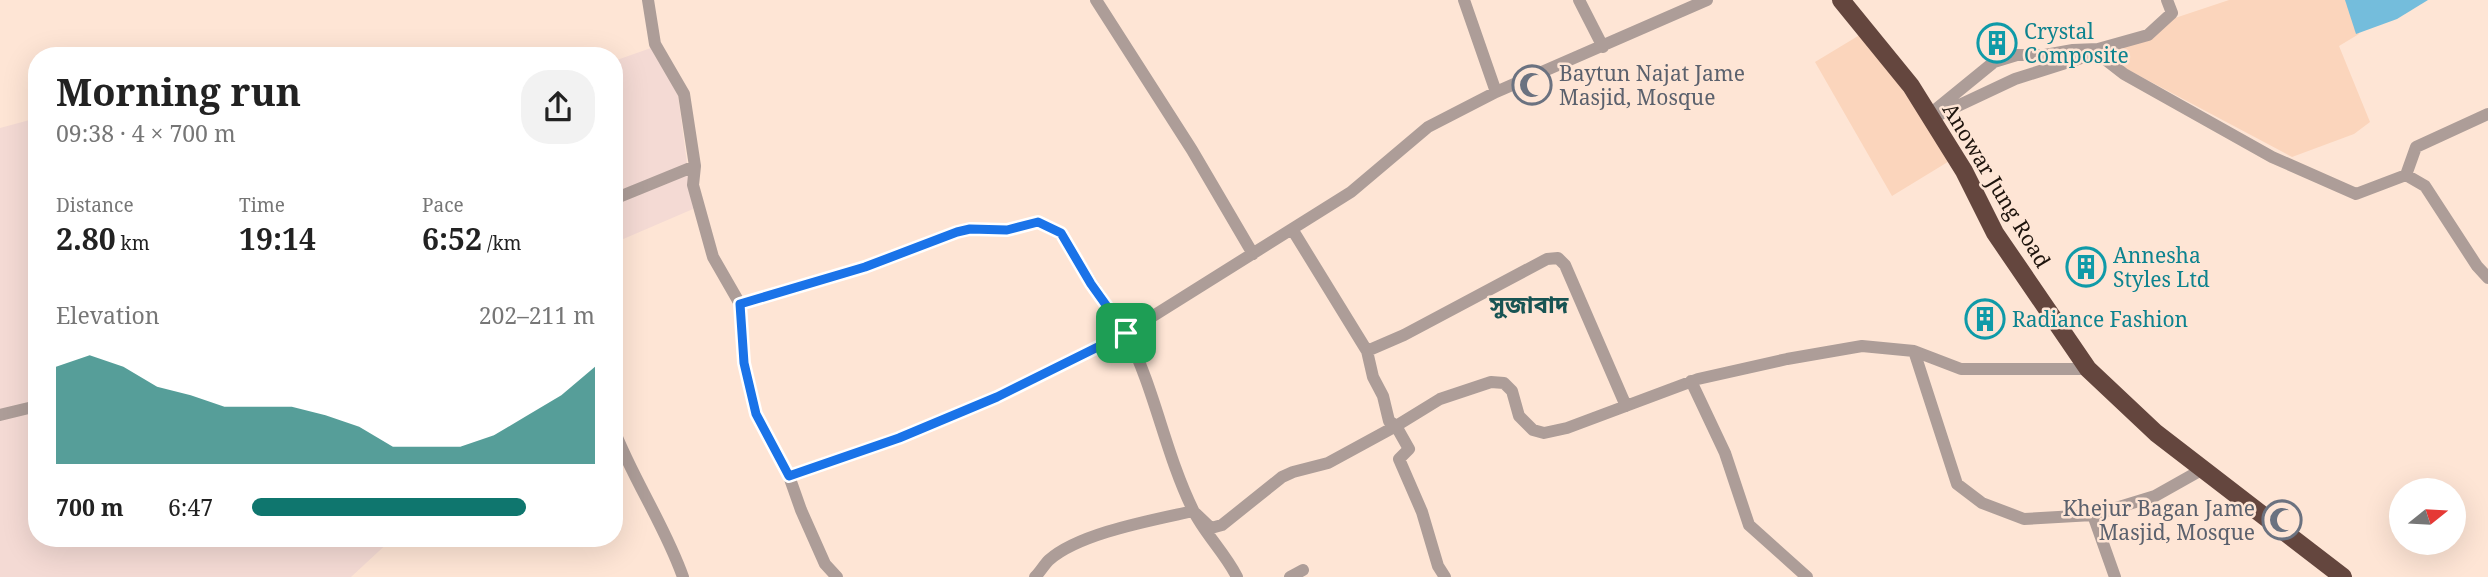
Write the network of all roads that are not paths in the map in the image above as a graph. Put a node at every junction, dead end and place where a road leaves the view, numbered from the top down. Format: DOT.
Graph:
graph roads {
  1 [pos="648,0"];
  2 [pos="1096,0"];
  3 [pos="1464,0"];
  4 [pos="1579,0"];
  5 [pos="1707,0"];
  6 [pos="1841,0"];
  7 [pos="2168,0"];
  8 [pos="1602,47"];
  9 [pos="1496,92"];
  10 [pos="2488,114"];
  11 [pos="1930,117"];
  12 [pos="695,166"];
  13 [pos="2406,175"];
  14 [pos="623,195"];
  15 [pos="1292,229"];
  16 [pos="1253,254"];
  17 [pos="2488,278"];
  18 [pos="740,304"];
  19 [pos="1126,333"];
  20 [pos="1367,351"];
  21 [pos="1914,351"];
  22 [pos="2088,369"];
  23 [pos="1691,381"];
  24 [pos="1626,406"];
  25 [pos="28,408"];
  26 [pos="0,415"];
  27 [pos="1396,426"];
  28 [pos="623,452"];
  29 [pos="2203,469"];
  30 [pos="789,476"];
  31 [pos="1193,511"];
  32 [pos="2093,515"];
  33 [pos="1303,570"];
  34 [pos="683,577"];
  35 [pos="837,577"];
  36 [pos="1035,577"];
  37 [pos="1237,577"];
  38 [pos="1290,577"];
  39 [pos="1445,577"];
  40 [pos="1807,577"];
  41 [pos="2115,577"];
  42 [pos="2343,577"];
  1 -- 12 [label="street"];
  2 -- 16 [label="street"];
  3 -- 9 [label="street"];
  4 -- 8 [label="street"];
  5 -- 8 [label="street"];
  6 -- 11 [label="highway, Anowar Jung Road"];
  7 -- 11 [label="street"];
  8 -- 9 [label="street"];
  9 -- 15 [label="street"];
  10 -- 13 [label="street"];
  11 -- 13 [label="street"];
  11 -- 22 [label="highway, Anowar Jung Road"];
  12 -- 14 [label="street"];
  12 -- 18 [label="street"];
  13 -- 17 [label="street"];
  15 -- 16 [label="street"];
  15 -- 20 [label="street"];
  16 -- 19 [label="street"];
  18 -- 19 [label="street"];
  18 -- 30 [label="street"];
  19 -- 30 [label="street"];
  19 -- 31 [label="street"];
  20 -- 24 [label="street"];
  20 -- 27 [label="street"];
  21 -- 22 [label="street"];
  21 -- 23 [label="street"];
  21 -- 32 [label="street"];
  22 -- 29 [label="highway, Anowar Jung Road"];
  23 -- 24 [label="street"];
  23 -- 40 [label="street"];
  24 -- 27 [label="street"];
  25 -- 26 [label="street"];
  27 -- 31 [label="street"];
  27 -- 39 [label="street"];
  28 -- 34 [label="street"];
  29 -- 32 [label="street"];
  29 -- 42 [label="highway, Anowar Jung Road"];
  30 -- 35 [label="street"];
  31 -- 36 [label="street"];
  31 -- 37 [label="street"];
  32 -- 41 [label="street"];
  33 -- 38 [label="street"];
}
